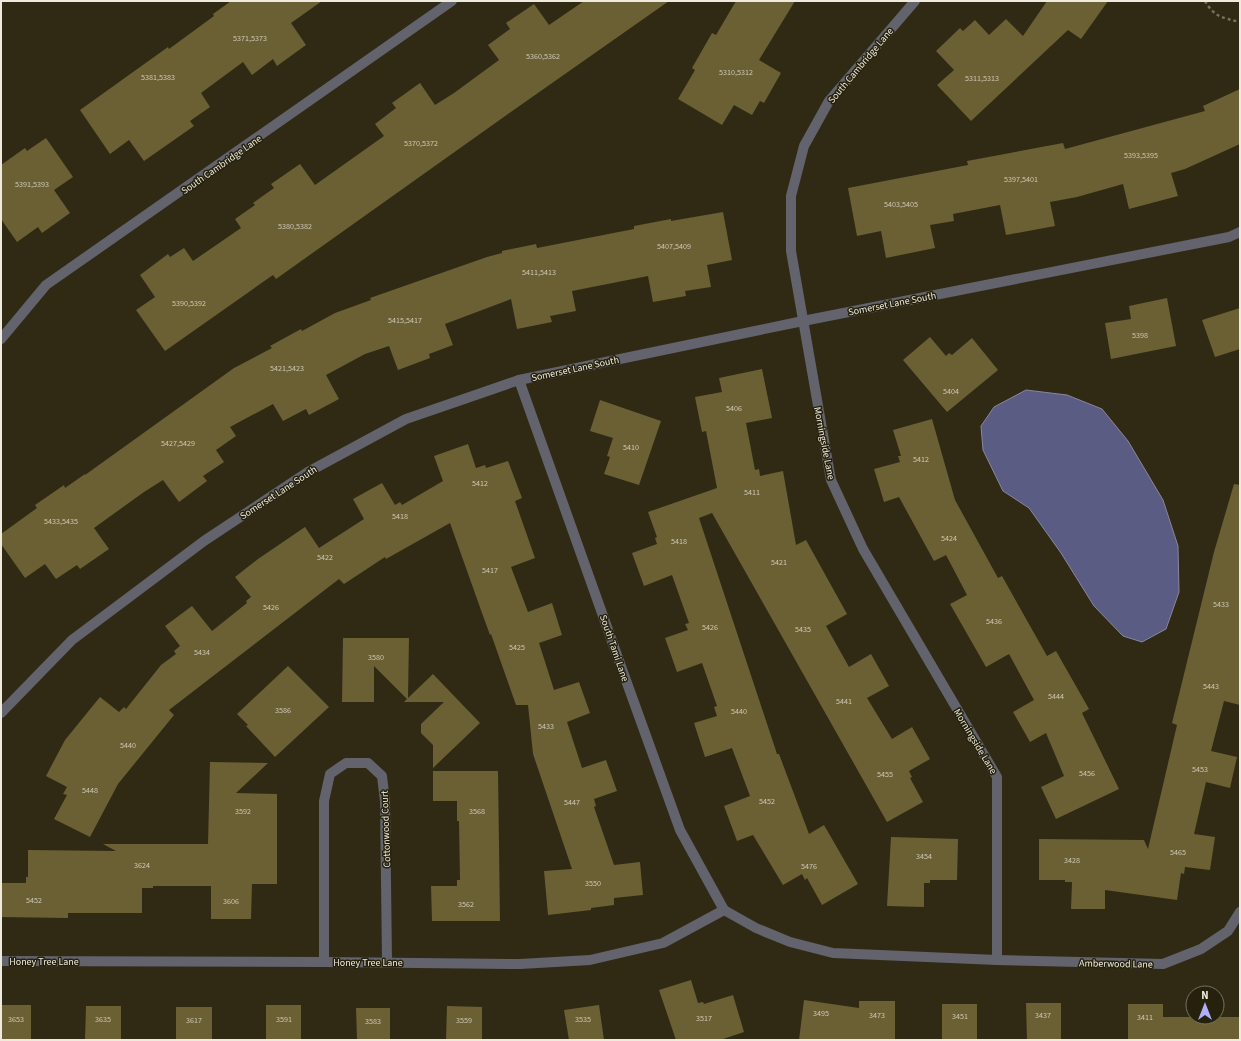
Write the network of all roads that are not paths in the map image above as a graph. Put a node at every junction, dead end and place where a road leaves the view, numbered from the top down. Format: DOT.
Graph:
graph roads {
  1 [pos="452,1"];
  2 [pos="915,1"];
  3 [pos="1240,232"];
  4 [pos="803,321"];
  5 [pos="1,339"];
  6 [pos="519,380"];
  7 [pos="1,713"];
  8 [pos="724,910"];
  9 [pos="1240,912"];
  10 [pos="997,960"];
  11 [pos="1,961"];
  12 [pos="324,962"];
  13 [pos="387,962"];
  1 -- 5 [label="street, South Cambridge Lane"];
  2 -- 4 [label="street, South Cambridge Lane"];
  3 -- 4 [label="street, Somerset Lane South"];
  4 -- 6 [label="street, Somerset Lane South"];
  4 -- 10 [label="street, Morningside Lane"];
  6 -- 7 [label="street, Somerset Lane South"];
  6 -- 8 [label="street, South Tami Lane"];
  8 -- 10 [label="street"];
  8 -- 13 [label="street, Honey Tree Lane"];
  9 -- 10 [label="street, Amberwood Lane"];
  11 -- 12 [label="street, Honey Tree Lane"];
  12 -- 13 [label="street, Honey Tree Lane"];
  12 -- 13 [label="street, Cottonwood Court"];
}
